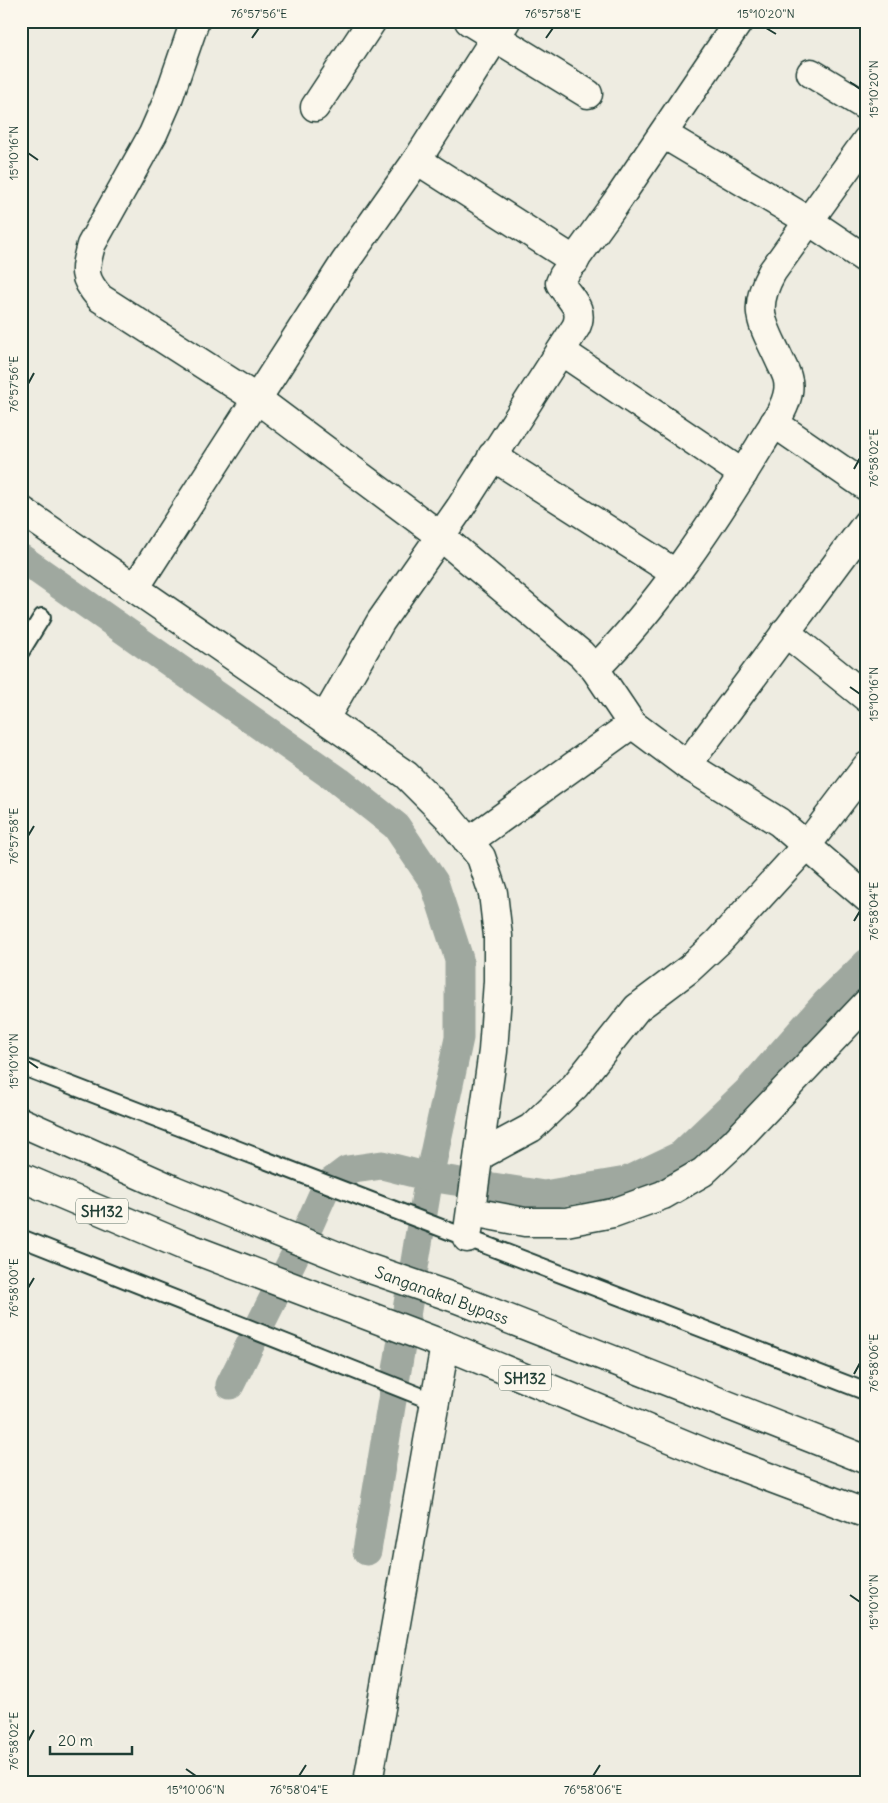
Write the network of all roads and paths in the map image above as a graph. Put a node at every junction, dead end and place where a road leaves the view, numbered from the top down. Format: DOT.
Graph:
graph roads {
  1 [pos="194,21"];
  2 [pos="372,21"];
  3 [pos="469,21"];
  4 [pos="739,21"];
  5 [pos="501,29"];
  6 [pos="812,73"];
  7 [pos="588,94"];
  8 [pos="316,107"];
  9 [pos="867,107"];
  10 [pos="664,134"];
  11 [pos="867,140"];
  12 [pos="417,160"];
  13 [pos="809,221"];
  14 [pos="867,260"];
  15 [pos="575,261"];
  16 [pos="561,351"];
  17 [pos="257,399"];
  18 [pos="774,423"];
  19 [pos="492,456"];
  20 [pos="743,474"];
  21 [pos="867,487"];
  22 [pos="21,510"];
  23 [pos="867,523"];
  24 [pos="439,535"];
  25 [pos="675,573"];
  26 [pos="135,588"];
  27 [pos="42,617"];
  28 [pos="785,632"];
  29 [pos="21,651"];
  30 [pos="595,669"];
  31 [pos="867,698"];
  32 [pos="325,718"];
  33 [pos="632,724"];
  34 [pos="687,766"];
  35 [pos="867,766"];
  36 [pos="468,842"];
  37 [pos="807,845"];
  38 [pos="867,898"];
  39 [pos="867,1003"];
  40 [pos="21,1066"];
  41 [pos="21,1122"];
  42 [pos="479,1156"];
  43 [pos="21,1177"];
  44 [pos="472,1212"];
  45 [pos="457,1234"];
  46 [pos="21,1238"];
  47 [pos="445,1345"];
  48 [pos="867,1392"];
  49 [pos="427,1399"];
  50 [pos="867,1460"];
  51 [pos="867,1514"];
  52 [pos="368,1782"];
  1 -- 17 [label="street"];
  2 -- 8 [label="street"];
  3 -- 5 [label="street"];
  4 -- 10 [label="street"];
  5 -- 7 [label="street"];
  5 -- 12 [label="street"];
  6 -- 9 [label="street"];
  10 -- 13 [label="street"];
  10 -- 15 [label="street"];
  11 -- 13 [label="street"];
  12 -- 15 [label="street"];
  12 -- 17 [label="street"];
  13 -- 14 [label="street"];
  13 -- 18 [label="street"];
  15 -- 16 [label="street"];
  16 -- 19 [label="street"];
  16 -- 20 [label="street"];
  17 -- 24 [label="street"];
  17 -- 26 [label="street"];
  18 -- 20 [label="street"];
  18 -- 21 [label="street"];
  19 -- 24 [label="street"];
  19 -- 25 [label="street"];
  20 -- 25 [label="street"];
  22 -- 26 [label="street"];
  23 -- 28 [label="street"];
  24 -- 30 [label="street"];
  24 -- 32 [label="street"];
  25 -- 30 [label="street"];
  26 -- 32 [label="street"];
  27 -- 29 [label="lane"];
  28 -- 31 [label="street"];
  28 -- 34 [label="street"];
  30 -- 33 [label="street"];
  32 -- 36 [label="street"];
  33 -- 34 [label="street"];
  33 -- 36 [label="street"];
  34 -- 37 [label="street"];
  35 -- 37 [label="street"];
  36 -- 42 [label="street"];
  37 -- 38 [label="street"];
  37 -- 42 [label="street"];
  39 -- 44 [label="street"];
  40 -- 45 [label="lane"];
  41 -- 50 [label="street, Sanganakal Bypass"];
  42 -- 44 [label="street"];
  43 -- 47 [label="street, SH132"];
  44 -- 45 [label="street"];
  45 -- 48 [label="lane"];
  46 -- 49 [label="lane"];
  47 -- 49 [label="street"];
  47 -- 51 [label="street, SH132"];
  49 -- 52 [label="street"];
}
